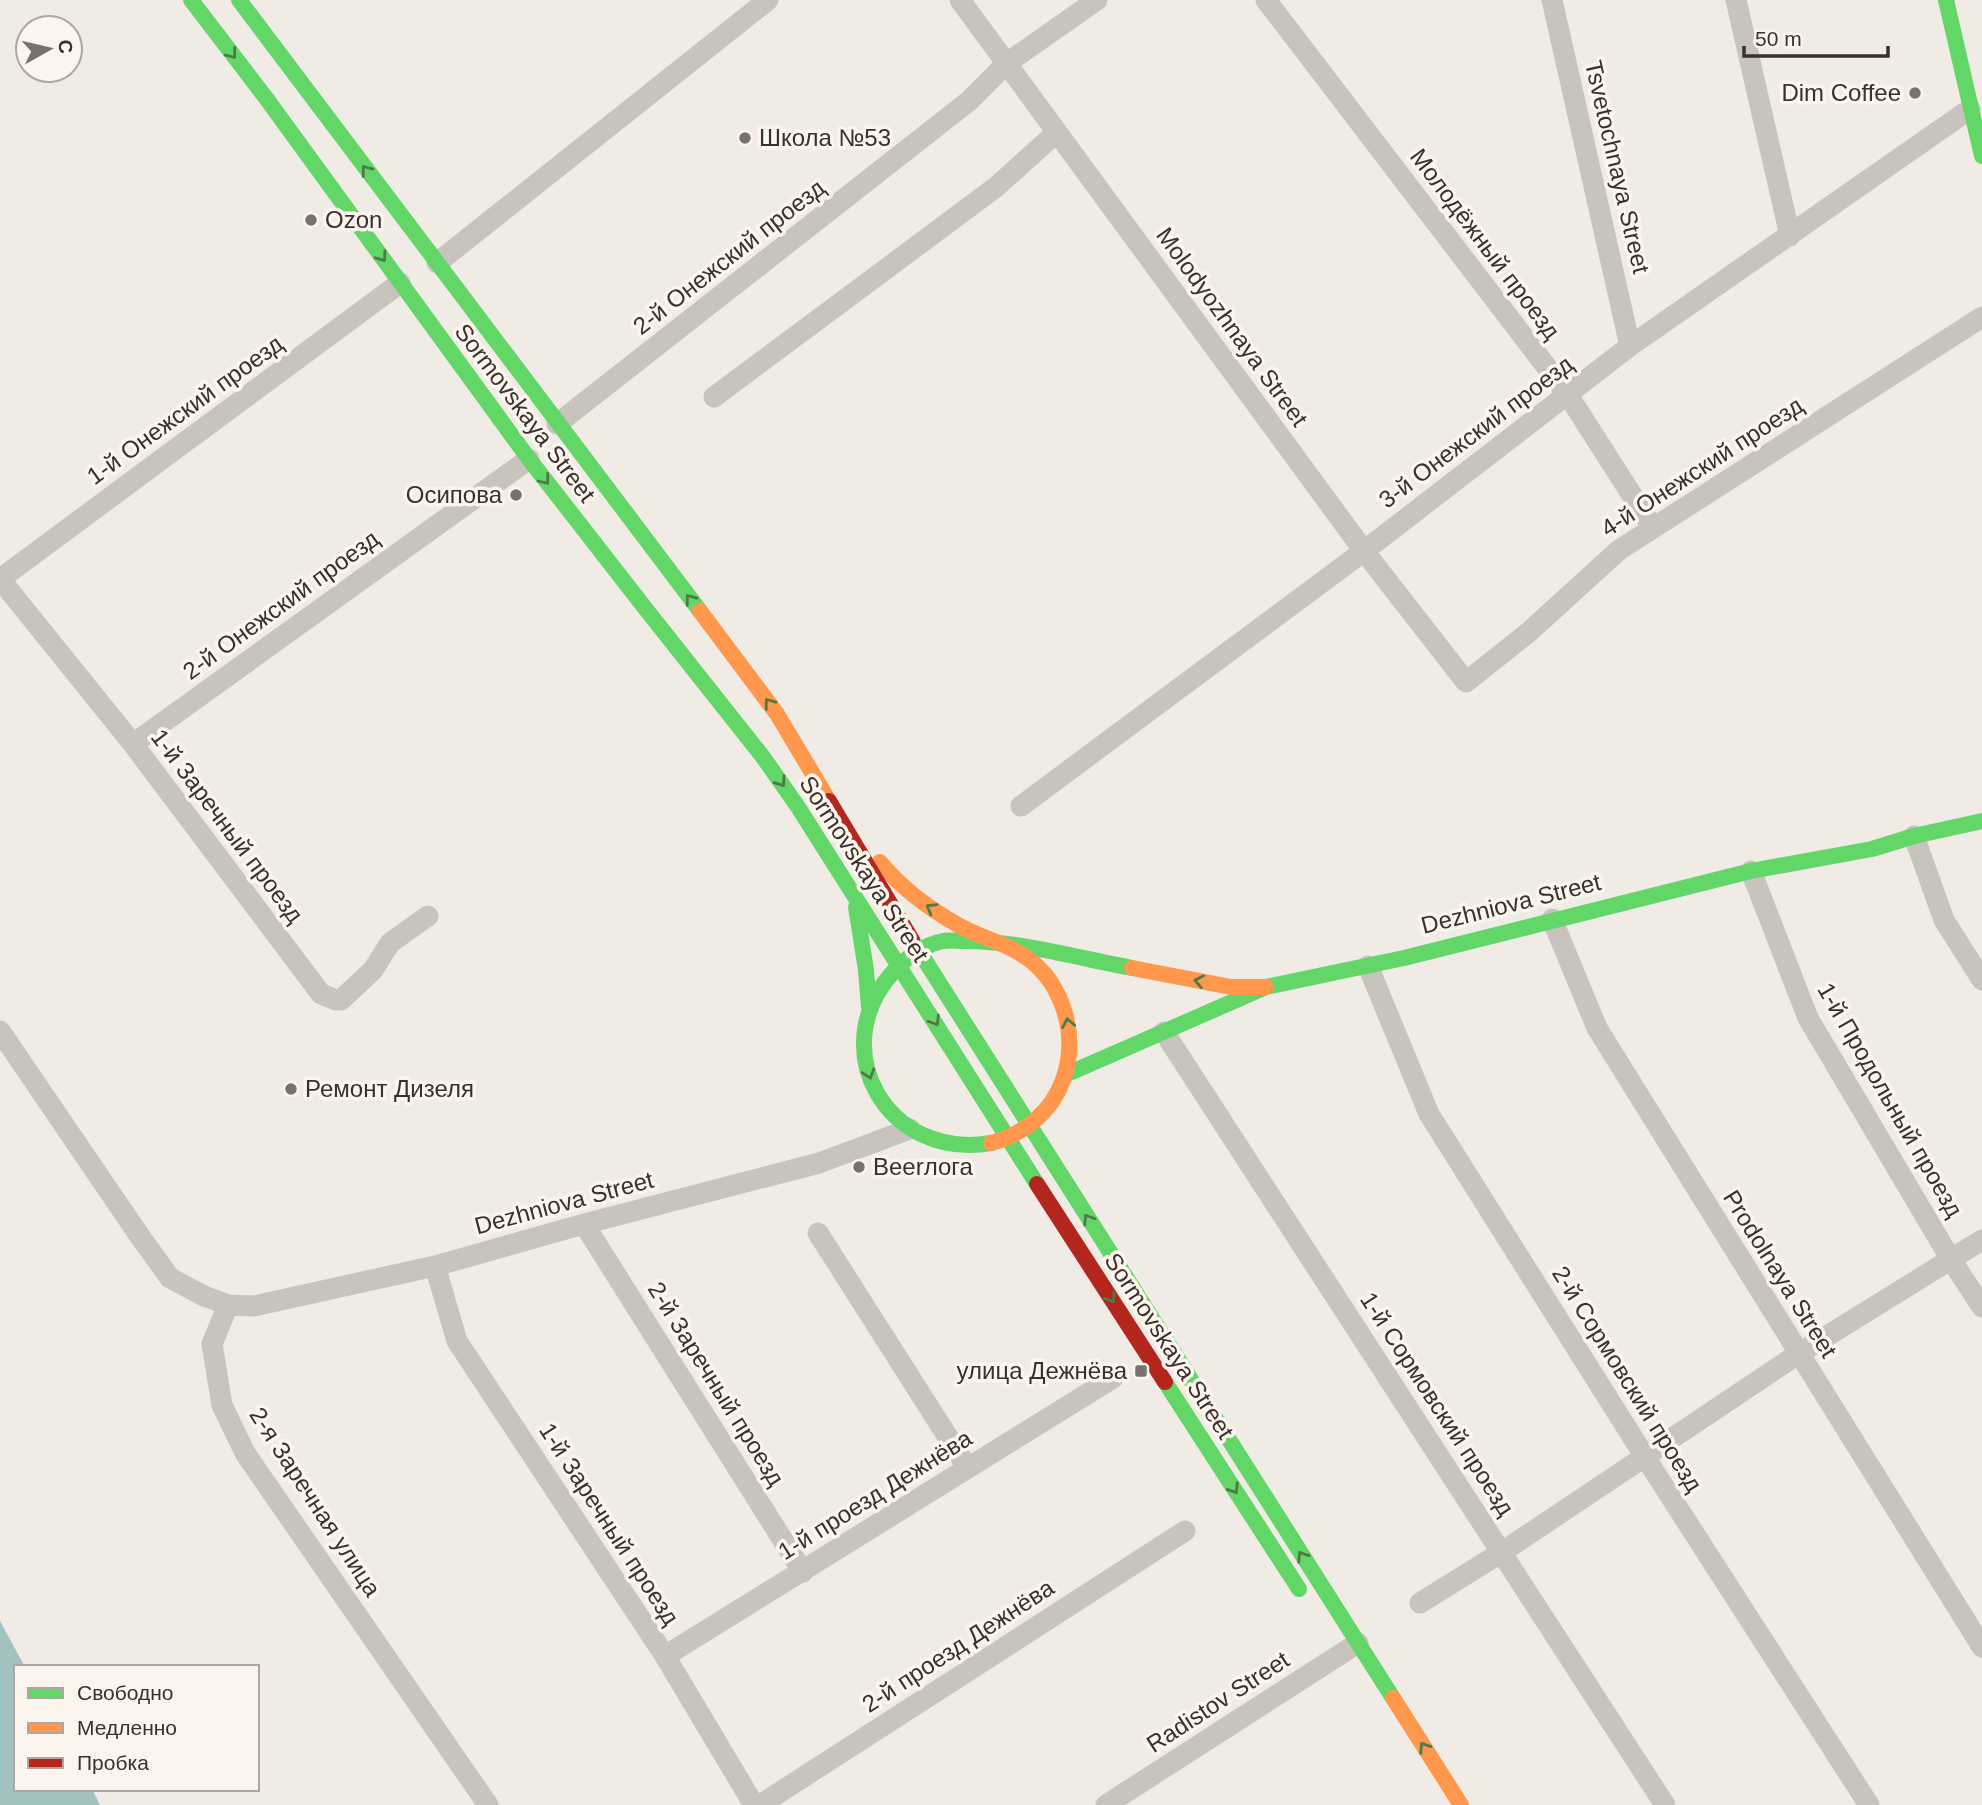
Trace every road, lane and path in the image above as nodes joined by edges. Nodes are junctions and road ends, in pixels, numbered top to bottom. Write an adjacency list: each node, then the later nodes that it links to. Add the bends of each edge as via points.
1 (191, 0): 16 (main road, Sormovskaya Street, one-way to 16)
2 (239, 0): 15 (main road, Sormovskaya Street, one-way to 2)
3 (768, 0): 15 (street)
4 (960, 0): 10 (street, Molodyozhnaya Street)
5 (1097, 0): 10 (street, 2-й Онежский проезд)
6 (1266, 0): 19 (street, Молодёжный проезд)
7 (1552, 0): 18 (street, Tsvetochnaya Street)
8 (1736, 0): 14 (street)
9 (1946, 0): 11 (main road)
10 (1007, 64): 12 (street, Molodyozhnaya Street); 21 (street, 2-й Онежский проезд, via 969,101)
11 (1970, 109): 13 (main road); 14 (street, 3-й Онежский проезд)
12 (1056, 133): 20 (street, via 996,187); 24 (street, Molodyozhnaya Street)
13 (1982, 156)
14 (1790, 236): 18 (street, 3-й Онежский проезд)
15 (437, 263): 21 (main road, Sormovskaya Street)
16 (400, 283): 22 (main road, Sormovskaya Street); 25 (street, 1-й Онежский проезд)
17 (1982, 317): 23 (street, 4-й Онежский проезд)
18 (1630, 346): 19 (street, 3-й Онежский проезд)
19 (1568, 396): 23 (street, Молодёжный проезд); 24 (street, 3-й Онежский проезд)
20 (714, 397)
21 (557, 424): 27 (main road, Sormovskaya Street, one-way to 21)
22 (529, 459): 28 (street, 2-й Онежский проезд); 29 (main road, Sormovskaya Street, one-way to 29)
23 (1653, 528): 26 (street, 4-й Онежский проезд, via 1619,550)
24 (1364, 551): 26 (street, Molodyozhnaya Street); 31 (street, 3-й Онежский проезд)
25 (0, 579): 28 (street, 1-й Заречный проезд)
26 (1466, 682)
27 (792, 738): 29 (street); 30 (main road, Sormovskaya Street)
28 (133, 744): 36 (street, 1-й Заречный проезд, via 321,994 341,1000 373,970 390,943)
29 (763, 757): 35 (main road, Sormovskaya Street, one-way to 35)
30 (825, 794): 38 (main road, one-way to 30, via 923,904 898,884); 39 (main road, Sormovskaya Street)
31 (1021, 806)
32 (1982, 821): 33 (main road, Dezhniova Street)
33 (1914, 836): 34 (main road, Dezhniova Street); 42 (street, via 1944,920)
34 (1751, 872): 37 (main road, Dezhniova Street); 54 (street, 1-й Продольный проезд, via 1808,1018)
35 (851, 889): 40 (main road, Sormovskaya Street); 44 (main road, via 863,942)
36 (428, 916)
37 (1552, 919): 41 (main road, Dezhniova Street); 58 (street, Prodolnaya Street, via 1597,1028)
38 (991, 941): 39 (main road, via 954,939); 43 (main road, one-way to 38, via 1231,987); 47 (main road, one-way to 38, via 1070,1035 1060,996 1035,964)
39 (918, 950): 40 (main road); 48 (main road, Sormovskaya Street)
40 (898, 963): 44 (main road); 50 (main road, Sormovskaya Street, one-way to 50)
41 (1368, 966): 43 (main road, Dezhniova Street); 60 (street, 2-й Сормовский проезд, via 1429,1114)
42 (1982, 980)
43 (1266, 987): 46 (main road, Dezhniova Street)
44 (869, 1007): 49 (main road, one-way to 49, via 863,1039 871,1080 887,1108)
45 (0, 1031): 56 (street, via 170,1278)
46 (1164, 1031): 47 (main road, Dezhniova Street); 63 (street, 1-й Сормовский проезд)
47 (1065, 1075): 48 (main road, via 1053,1101)
48 (1029, 1126): 50 (main road); 68 (main road, Sormovskaya Street, one-way to 48)
49 (911, 1129): 50 (main road, via 953,1145); 51 (street, Dezhniova Street, via 819,1163)
50 (1009, 1138): 66 (main road, Sormovskaya Street, one-way to 66)
51 (584, 1224): 55 (street, Dezhniova Street); 64 (street, 2-й Заречный проезд)
52 (818, 1233): 61 (street)
53 (1982, 1240): 54 (street)
54 (1950, 1258): 57 (street, 1-й Продольный проезд); 58 (street)
55 (435, 1266): 56 (street, Dezhniova Street, via 254,1306); 69 (street, 1-й Заречный проезд, via 457,1341)
56 (228, 1306): 70 (street, 2-я Заречная улица, via 212,1344 222,1405 245,1453)
57 (1982, 1307)
58 (1798, 1354): 60 (street); 67 (street, Prodolnaya Street)
59 (1114, 1378): 61 (street, 1-й проезд Дежнёва)
60 (1645, 1457): 63 (street); 76 (street, 2-й Сормовский проезд)
61 (967, 1467): 64 (street, 1-й проезд Дежнёва)
62 (1185, 1531): 72 (street, 2-й проезд Дежнёва)
63 (1502, 1552): 65 (street); 75 (street, 1-й Сормовский проезд)
64 (803, 1572): 69 (street, 1-й проезд Дежнёва)
65 (1420, 1603)
66 (1311, 1608)
67 (1982, 1647)
68 (1345, 1652): 73 (street, Radistov Street); 74 (main road, Sormovskaya Street, one-way to 68)
69 (665, 1656): 71 (street, 1-й Заречный проезд)
70 (488, 1805)
71 (754, 1805)
72 (760, 1805)
73 (1106, 1805)
74 (1461, 1805)
75 (1665, 1805)
76 (1869, 1805)

